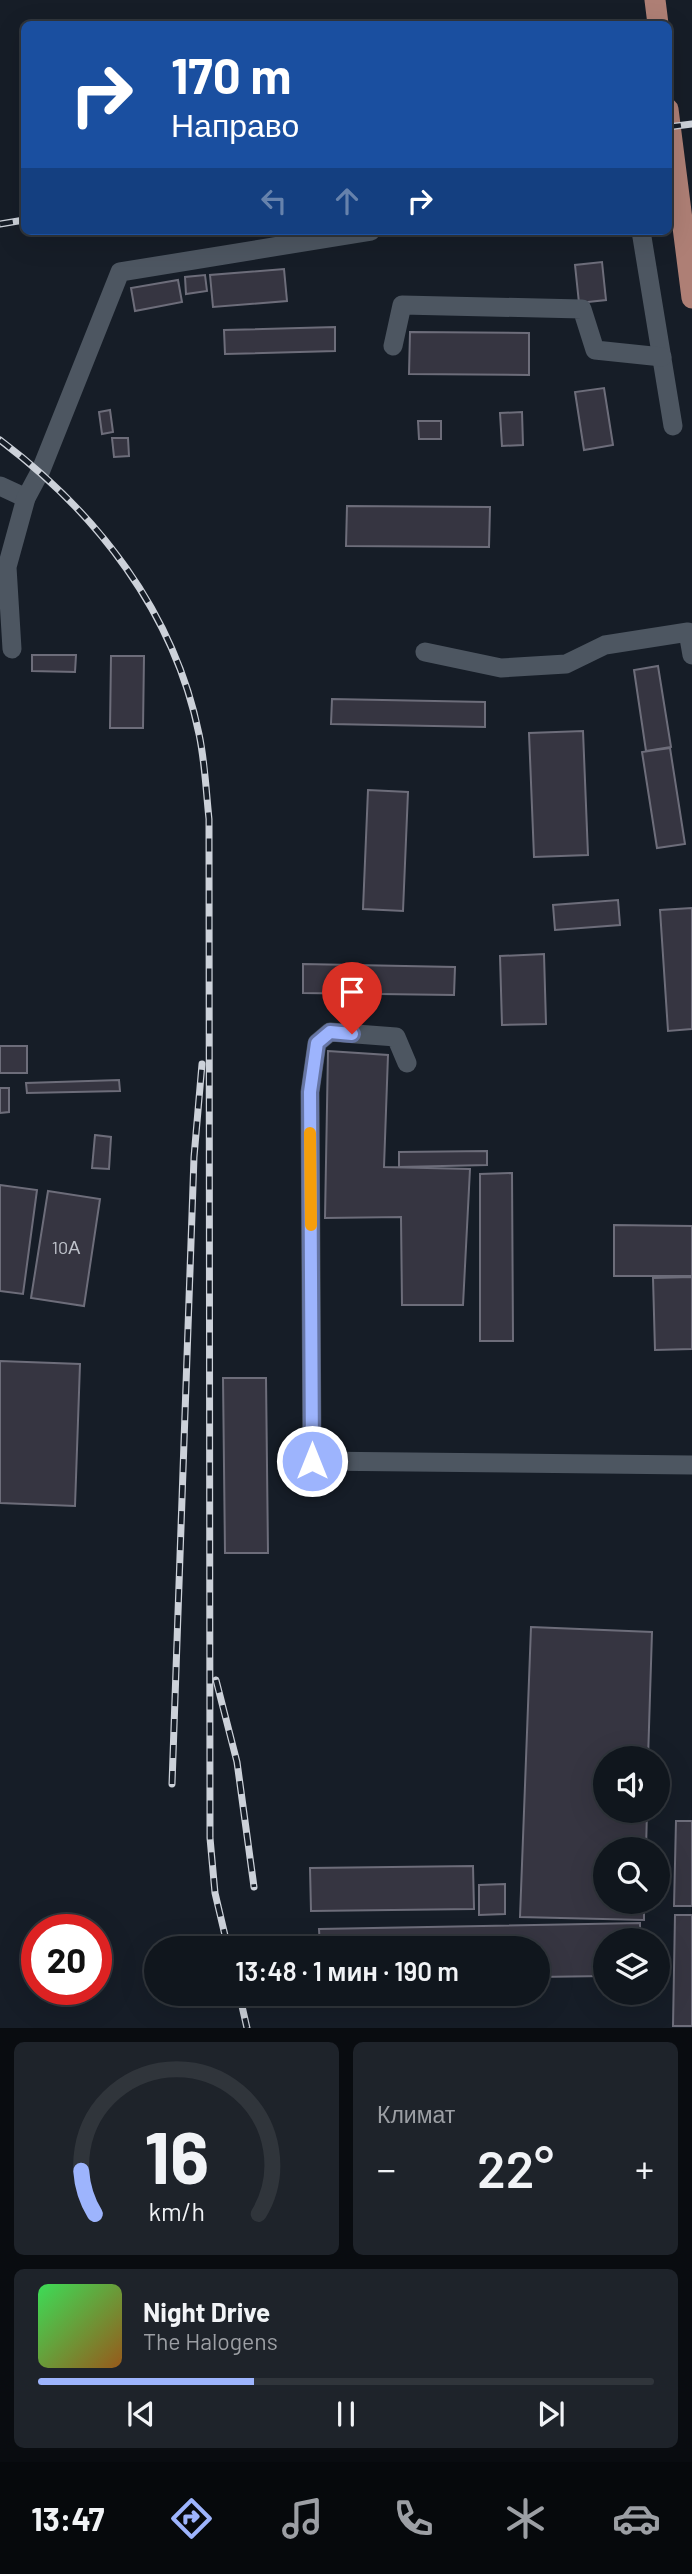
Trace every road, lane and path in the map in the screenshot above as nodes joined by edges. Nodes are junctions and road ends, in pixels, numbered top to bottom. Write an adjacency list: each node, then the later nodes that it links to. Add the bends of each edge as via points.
1 (655, 0): 2 (main road)
2 (658, 21)
3 (672, 140): 8 (main road)
4 (692, 178): 5 (lane)
5 (672, 180)
6 (347, 235): 13 (lane, via 120,272)
7 (642, 235): 10 (lane)
8 (692, 298)
9 (393, 346): 10 (lane, via 402,305 582,309 595,350)
10 (662, 356): 11 (lane)
11 (673, 426)
12 (0, 486): 13 (lane)
13 (26, 498): 14 (lane)
14 (3, 568): 15 (lane)
15 (12, 649)
16 (425, 652): 17 (lane, via 501,668 566,664 605,645 688,632)
17 (692, 655)
18 (407, 1063): 19 (lane, via 396,1037 330,1032 317,1043 310,1092 312,1461)
19 (692, 1465)

